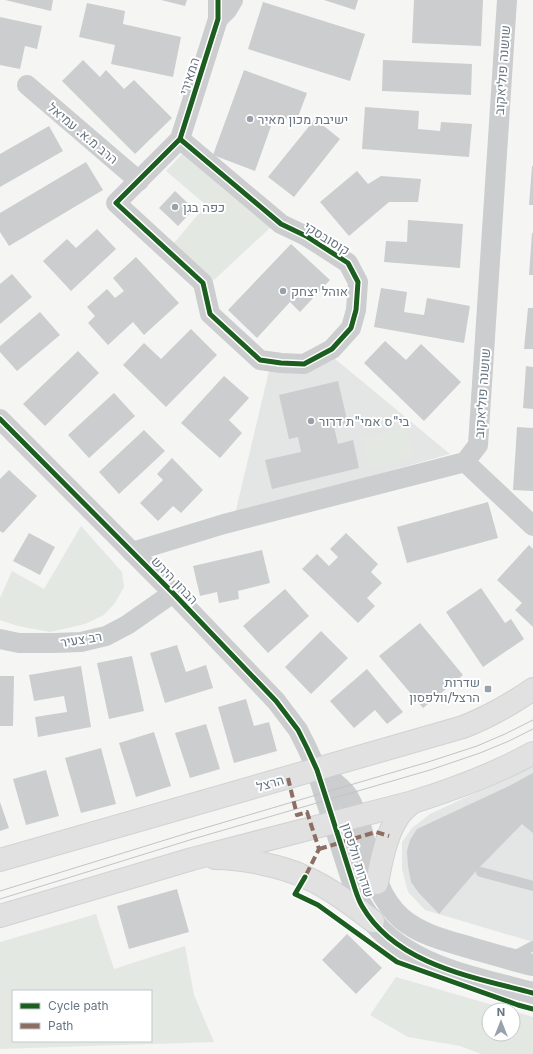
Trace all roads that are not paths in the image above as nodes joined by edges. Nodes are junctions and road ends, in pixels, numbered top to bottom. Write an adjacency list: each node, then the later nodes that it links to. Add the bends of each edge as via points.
1 (218, 0): 4 (street)
2 (233, 0): 4 (street)
3 (507, 0): 9 (street, שושנה פוליאקוב, via 478,445)
4 (218, 20): 6 (street, המאירי)
5 (27, 85): 7 (street, הרב מ.א. עמיאל)
6 (180, 139): 7 (street, קוסובסקי); 7 (street, קוסובסקי, via 280,224 306,236 348,263 358,282 356,310 351,328 332,349 304,364 260,360 210,314 203,283 116,203)
7 (139, 180)
8 (0, 419): 11 (street, הברון הירש)
9 (464, 462): 10 (street); 11 (street, via 224,524)
10 (533, 526)
11 (132, 552): 12 (street, הברון הירש)
12 (173, 593): 13 (street, רב צעיר, via 127,625 106,636 81,642 54,643 19,643); 16 (street, הברון הירש, via 287,714 308,748)
13 (0, 639)
14 (533, 689): 16 (main road, הרצל, via 488,717 463,727)
15 (533, 753): 17 (main road, via 469,783)
16 (317, 770): 18 (street, שדרות וולפסון, via 341,788); 19 (street, שדרות וולפסון); 21 (main road, הרצל)
17 (413, 802): 18 (main road); 23 (main road, via 402,812 392,828)
18 (357, 816): 19 (main road); 23 (street, שדרות וולפסון)
19 (334, 822): 20 (main road); 26 (street, שדרות וולפסון, via 355,889)
20 (192, 859): 25 (main road); 26 (main road, via 225,858 295,873 335,894)
21 (0, 860)
22 (481, 872): 24 (lane)
23 (377, 883): 28 (street, שדרות וולפסון, via 394,911 421,931 442,940)
24 (533, 886)
25 (0, 916)
26 (372, 921): 30 (street, שדרות וולפסון, via 408,952 449,970)
27 (533, 946): 28 (lane)
28 (509, 959): 29 (street, שדרות וולפסון)
29 (533, 965)
30 (533, 993)

